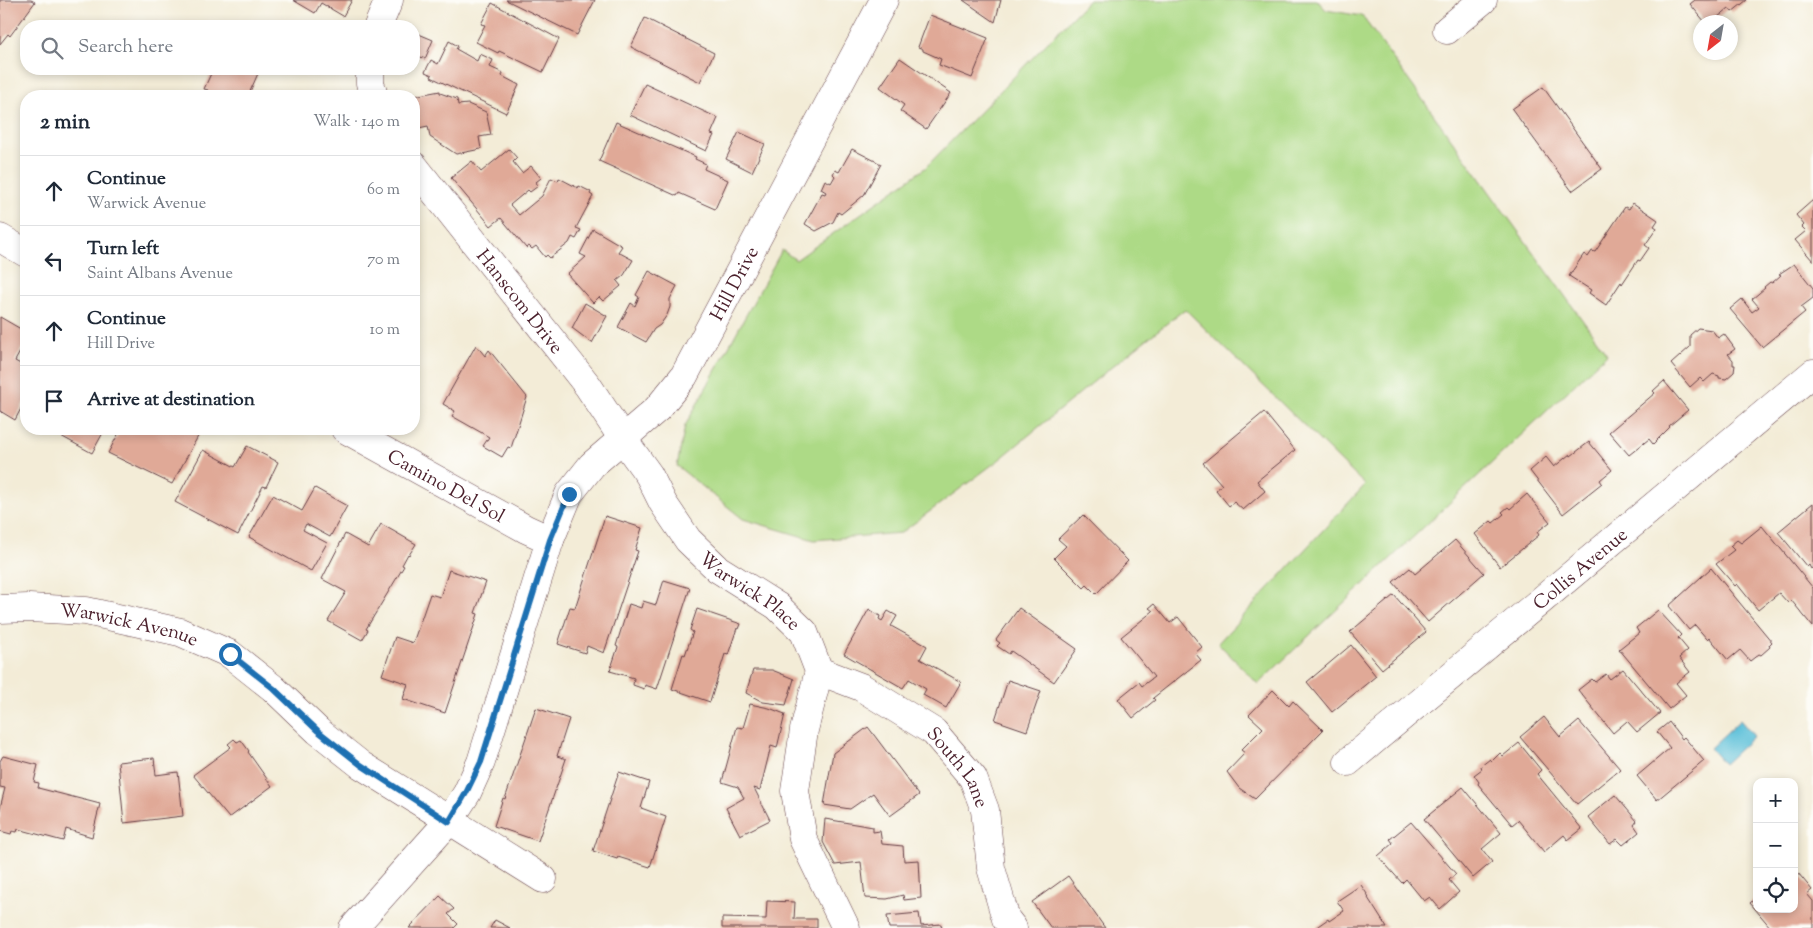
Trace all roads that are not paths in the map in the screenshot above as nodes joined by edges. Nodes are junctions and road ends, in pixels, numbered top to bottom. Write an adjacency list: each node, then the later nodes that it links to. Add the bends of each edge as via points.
1 (389, 0): 4 (street)
2 (884, 0): 13 (street, Hill Drive, via 684,376 657,409)
3 (1483, 0): 5 (street)
4 (381, 20)
5 (1447, 30)
6 (370, 75): 7 (street)
7 (372, 90)
8 (420, 174): 13 (street, Hanscom Drive, via 588,386)
9 (0, 238): 10 (street)
10 (20, 250)
11 (1813, 373): 17 (street, Collis Avenue)
12 (356, 435): 14 (street, Camino Del Sol)
13 (623, 439): 14 (street, Hill Drive, via 592,465 569,494); 16 (street, Warwick Place, via 688,540 718,570 777,606 804,632)
14 (550, 540): 18 (street, Hill Drive, via 481,762)
15 (0, 609): 18 (street, Warwick Avenue, via 86,611 180,632 230,654 361,765)
16 (819, 671): 21 (street, via 804,730 796,791 803,839); 22 (street, South Lane, via 861,687 934,732 972,778 985,810 991,868 1006,919)
17 (1348, 762)
18 (449, 822): 19 (street, Warwick Avenue); 20 (street, Hill Drive)
19 (543, 879)
20 (353, 928)
21 (846, 928)
22 (1013, 928)

